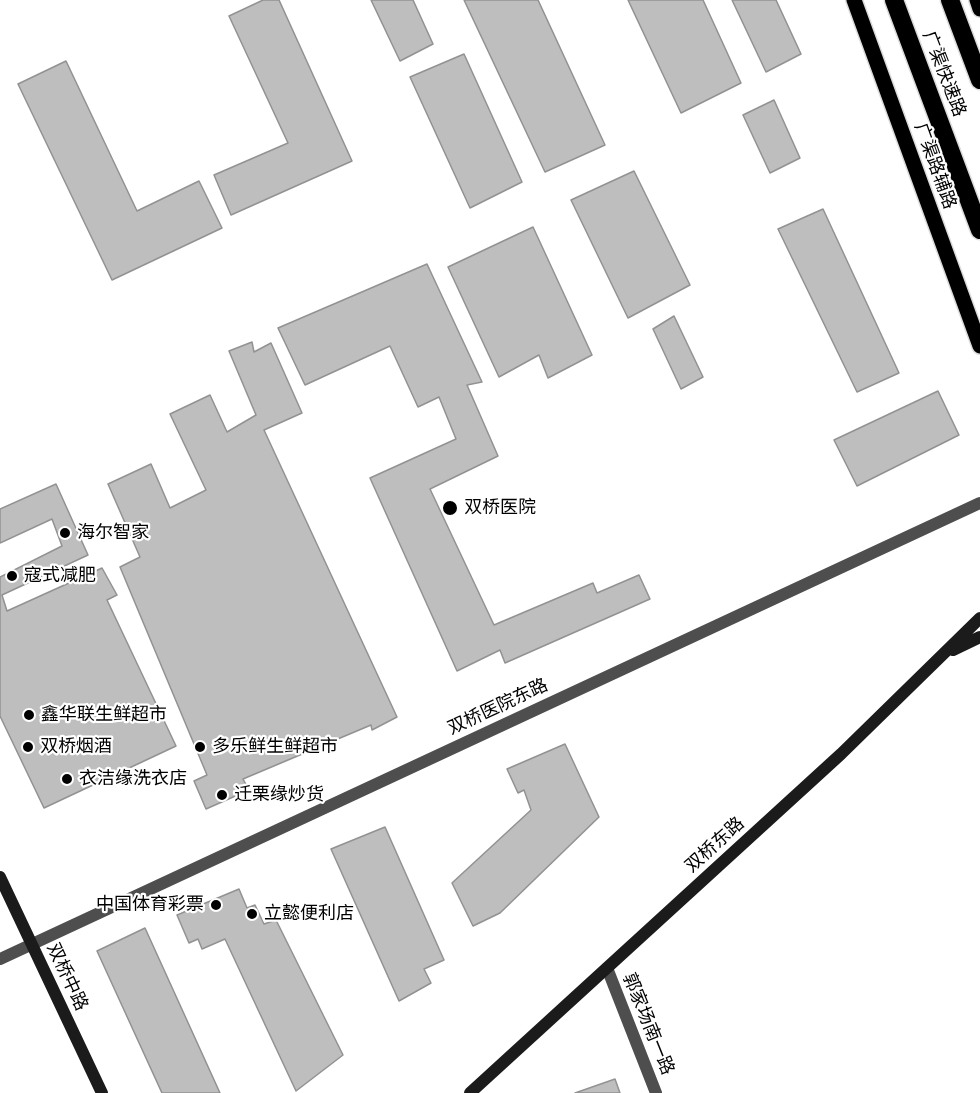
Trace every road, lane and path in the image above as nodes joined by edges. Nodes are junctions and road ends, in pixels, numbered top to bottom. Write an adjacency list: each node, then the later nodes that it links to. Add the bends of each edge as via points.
1 (854, 0): 8 (main road, 广渠路辅路)
2 (894, 0): 7 (highway, 广渠快速路)
3 (950, 0): 6 (highway, 广渠快速路)
4 (977, 0): 5 (main road)
5 (980, 9)
6 (980, 81)
7 (980, 230)
8 (980, 346)
9 (980, 503): 14 (street, 双桥医院东路)
10 (980, 618): 12 (street, 双桥东路)
11 (980, 637): 12 (street)
12 (942, 656): 16 (street, 双桥东路)
13 (0, 877): 14 (street, 双桥中路)
14 (32, 944): 15 (street, 双桥医院东路); 17 (street, 双桥中路)
15 (0, 959)
16 (607, 968): 18 (street, 双桥东路); 19 (street, 郭家场南一路)
17 (102, 1093)
18 (470, 1093)
19 (656, 1093)

